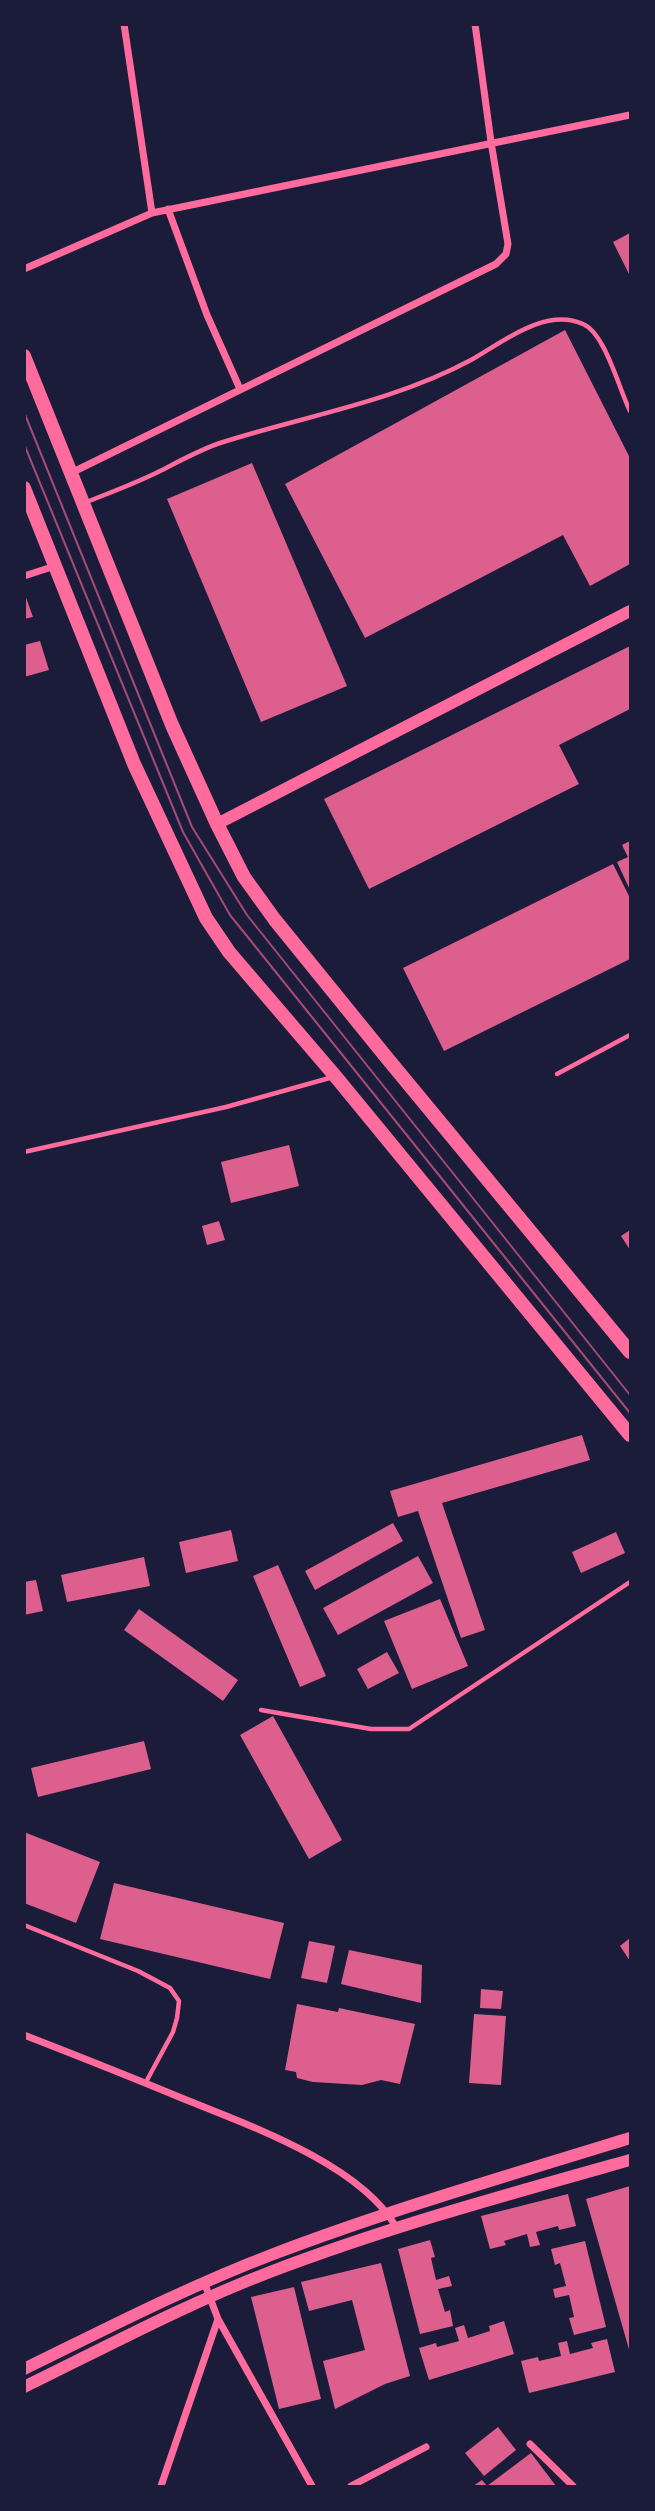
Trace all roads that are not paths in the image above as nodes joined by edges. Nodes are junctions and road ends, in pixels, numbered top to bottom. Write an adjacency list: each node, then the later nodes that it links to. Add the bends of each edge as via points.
1 (124, 24): 6 (street)
2 (475, 24): 4 (street)
3 (631, 115): 4 (street)
4 (491, 142): 5 (street); 9 (street, via 508,244 496,264)
5 (168, 209): 6 (street); 9 (street)
6 (152, 213): 7 (street)
7 (24, 268)
8 (24, 356): 11 (main road)
9 (240, 389): 11 (street)
10 (631, 411): 13 (lane, via 602,343 584,324 555,319 405,389 216,444)
11 (71, 473): 13 (main road)
12 (24, 488): 14 (main road)
13 (83, 503): 17 (main road)
14 (55, 566): 15 (street); 20 (main road, via 134,764 206,918 229,952)
15 (24, 576)
16 (631, 611): 17 (street)
17 (217, 824): 22 (main road, via 244,877 275,920)
18 (631, 1035): 19 (lane)
19 (557, 1074)
20 (336, 1077): 21 (lane); 23 (main road)
21 (24, 1152)
22 (631, 1352)
23 (631, 1435)
24 (631, 1582): 25 (lane, via 409,1729 371,1729)
25 (261, 1710)
26 (24, 1925): 28 (lane, via 170,1988 179,2001 177,2018)
27 (24, 2035): 28 (street)
28 (145, 2083): 31 (street, via 283,2139 328,2165)
29 (631, 2138): 31 (street)
30 (631, 2160): 32 (street)
31 (388, 2212): 32 (street); 33 (street)
32 (396, 2227): 34 (street)
33 (204, 2282): 34 (street); 36 (street)
34 (211, 2296): 35 (street); 37 (street)
35 (218, 2319): 40 (street); 41 (street)
36 (24, 2368)
37 (24, 2386)
38 (530, 2444): 43 (street)
39 (426, 2447): 42 (street)
40 (161, 2487)
41 (312, 2487)
42 (351, 2487)
43 (573, 2487)

